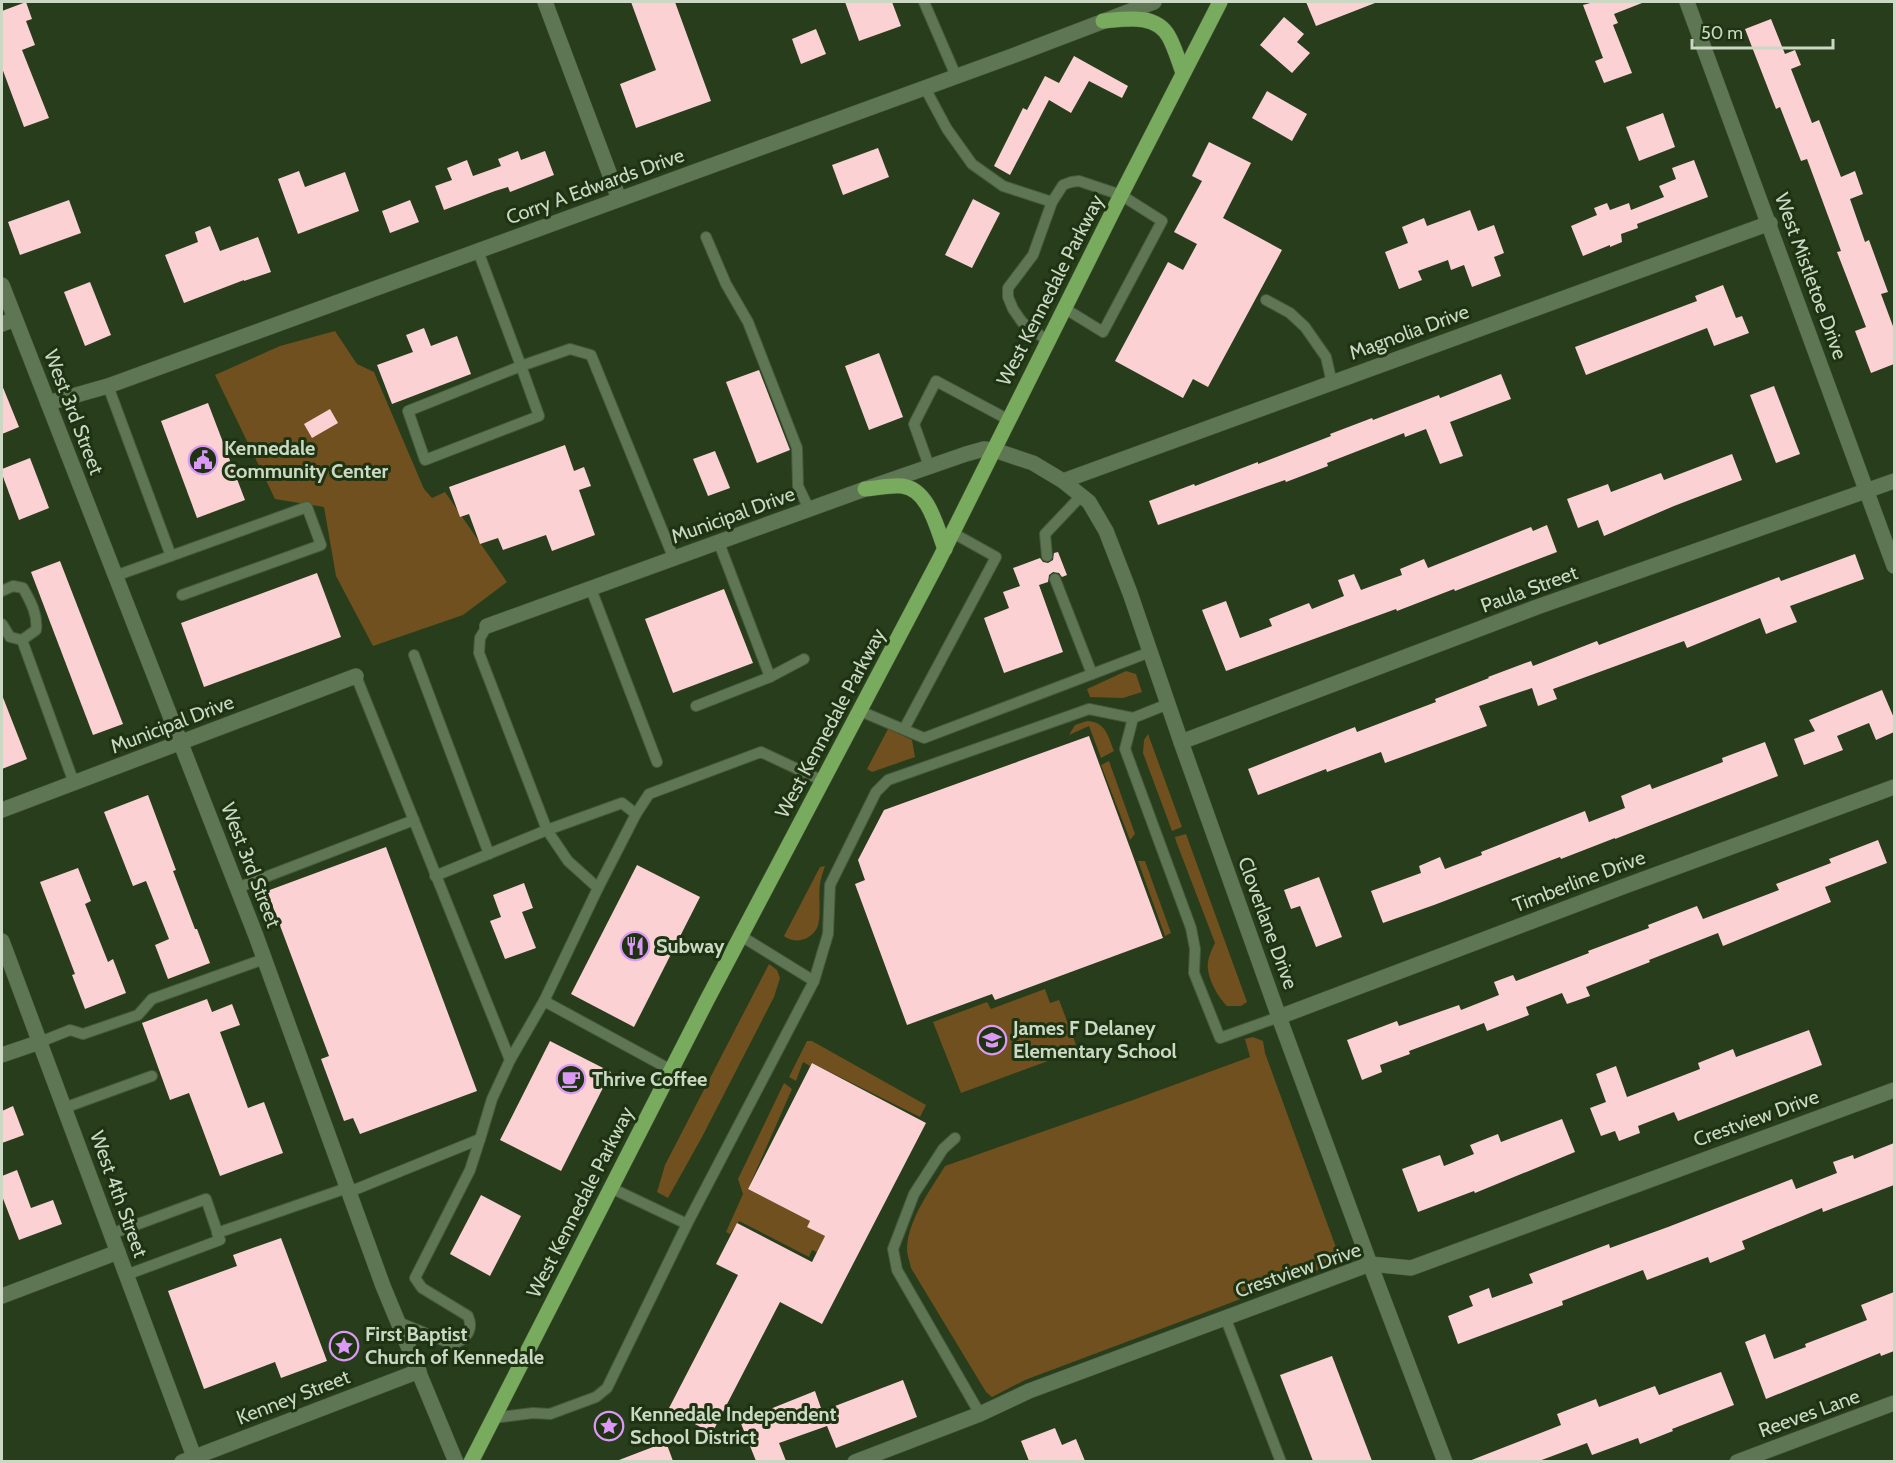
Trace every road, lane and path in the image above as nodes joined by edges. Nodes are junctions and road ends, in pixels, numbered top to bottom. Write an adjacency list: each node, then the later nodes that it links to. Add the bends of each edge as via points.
1 (545, 2): 11 (street)
2 (924, 2): 8 (lane)
3 (1154, 2): 6 (street, Corry A Edwards Drive)
4 (1220, 2): 7 (main road, West Kennedale Parkway)
5 (1687, 2): 13 (street, West Mistletoe Drive)
6 (1103, 21): 7 (main road, via 1133,18 1155,22 1168,36); 8 (street, Corry A Edwards Drive)
7 (1183, 74): 10 (main road, West Kennedale Parkway)
8 (956, 76): 9 (street, Corry A Edwards Drive)
9 (925, 88): 11 (street, Corry A Edwards Drive); 12 (lane, via 972,164 1003,186)
10 (1121, 195): 12 (lane, via 1079,181 1063,185); 18 (main road, West Kennedale Parkway); 18 (lane, via 1162,221 1103,332)
11 (619, 200): 15 (street, Corry A Edwards Drive)
12 (1052, 202): 20 (lane, via 1033,255 1008,288 1012,309 1022,322)
13 (1770, 224): 22 (street, Magnolia Drive); 31 (street, West Mistletoe Drive)
14 (706, 237): 33 (lane, via 748,322 797,448 798,486)
15 (478, 251): 21 (lane); 23 (street, Corry A Edwards Drive)
16 (2, 285): 19 (street, West 3rd Street)
17 (1266, 300): 22 (lane, via 1305,327 1326,357)
18 (1064, 308): 20 (main road, West Kennedale Parkway)
19 (8, 321): 24 (street, West 3rd Street)
20 (1048, 341): 25 (main road, West Kennedale Parkway)
21 (521, 366): 21 (lane, via 539,416 424,460 408,411); 39 (lane, via 570,349 591,356)
22 (1332, 383): 28 (street, Magnolia Drive)
23 (108, 386): 24 (street, Corry A Edwards Drive); 37 (lane)
24 (48, 403): 41 (street, West 3rd Street)
25 (1009, 420): 26 (main road, West Kennedale Parkway); 27 (lane, via 936,381 914,424)
26 (994, 450): 27 (street, Municipal Drive); 28 (street, Cloverlane Drive, via 1034,463); 34 (main road, West Kennedale Parkway)
27 (929, 466): 30 (street, Municipal Drive)
28 (1063, 481): 32 (street, Cloverlane Drive)
29 (1894, 481): 31 (street, Paula Street)
30 (865, 489): 33 (street, Municipal Drive); 36 (main road, via 904,486 921,495 931,510)
31 (1867, 491): 40 (street, West Mistletoe Drive); 60 (street, Paula Street, via 1537,608)
32 (1081, 496): 38 (lane, via 1045,534); 49 (street, Cloverlane Drive, via 1089,502 1106,531)
33 (809, 509): 35 (street, Municipal Drive)
34 (953, 533): 36 (main road, West Kennedale Parkway); 59 (lane, via 996,557)
35 (719, 543): 39 (street, Municipal Drive); 54 (lane)
36 (945, 549): 57 (main road, West Kennedale Parkway)
37 (171, 556): 41 (lane); 45 (lane, via 307,507 321,545)
38 (1047, 556)
39 (674, 559): 43 (street, Municipal Drive)
40 (1894, 566)
41 (116, 576): 61 (street, West 3rd Street)
42 (1055, 579): 52 (lane)
43 (591, 589): 47 (street, Municipal Drive); 62 (lane)
44 (2, 591): 48 (lane, via 13,586 23,588 38,619 36,630)
45 (182, 595)
46 (2, 624): 48 (lane, via 10,637)
47 (487, 626): 69 (lane, via 480,638 479,653)
48 (22, 640): 64 (lane)
49 (1150, 652): 52 (lane); 55 (street, Cloverlane Drive)
50 (414, 655): 70 (lane)
51 (804, 659): 54 (lane)
52 (1092, 674): 59 (lane, via 924,738)
53 (357, 676): 61 (street, Municipal Drive); 68 (lane)
54 (770, 676): 56 (lane)
55 (1168, 704): 58 (lane); 60 (street, Cloverlane Drive)
56 (696, 706)
57 (860, 711): 59 (lane); 63 (main road, West Kennedale Parkway)
58 (1133, 718): 77 (lane, via 1089,710 888,780 876,792 830,885 828,934); 79 (lane, via 1125,749 1191,928 1196,949 1194,973 1220,1038)
59 (904, 729)
60 (1181, 742): 79 (street, Cloverlane Drive)
61 (181, 744): 64 (street, Municipal Drive); 72 (street, West 3rd Street)
62 (657, 762)
63 (823, 781): 67 (lane, via 761,752 649,794); 74 (main road, West Kennedale Parkway)
64 (74, 783): 66 (street, Municipal Drive)
65 (1894, 788): 79 (street, Timberline Drive)
66 (2, 810)
67 (636, 813): 69 (lane, via 622,804); 73 (lane)
68 (414, 820): 71 (lane); 72 (lane)
69 (547, 830): 70 (lane); 73 (lane, via 568,861)
70 (489, 854): 71 (lane)
71 (435, 876): 82 (lane)
72 (237, 888): 76 (street, West 3rd Street)
73 (598, 888): 78 (lane)
74 (741, 936): 77 (lane); 83 (main road, West Kennedale Parkway)
75 (2, 941): 80 (street, West 4th Street)
76 (264, 959): 80 (lane, via 152,999 138,1015 83,1034 70,1030); 90 (street, West 3rd Street)
77 (814, 981): 91 (lane)
78 (544, 1001): 82 (lane); 83 (lane)
79 (1280, 1017): 95 (street, Cloverlane Drive)
80 (40, 1042): 81 (street); 86 (street, West 4th Street)
81 (2, 1055)
82 (510, 1060): 88 (lane)
83 (671, 1070): 89 (main road, West Kennedale Parkway)
84 (153, 1076): 86 (lane)
85 (1894, 1090): 95 (street, Crestview Drive, via 1411,1268)
86 (64, 1108): 93 (street, West 4th Street)
87 (955, 1138): 102 (lane, via 943,1149 914,1194 893,1249 897,1270)
88 (480, 1139): 90 (lane); 99 (lane, via 470,1170 415,1278 422,1288 468,1316 469,1334 452,1344)
89 (611, 1188): 91 (lane); 103 (main road, West Kennedale Parkway)
90 (348, 1190): 92 (lane); 99 (street, West 3rd Street)
91 (687, 1224): 103 (lane, via 607,1388 596,1397 550,1414)
92 (217, 1233): 93 (lane, via 206,1199); 96 (lane, via 220,1240)
93 (111, 1234): 94 (street, West 4th Street)
94 (118, 1252): 96 (street, West 4th Street); 97 (street)
95 (1370, 1264): 98 (street, Crestview Drive); 109 (street, Cloverlane Drive)
96 (126, 1275): 104 (street, West 4th Street)
97 (2, 1296)
98 (1225, 1317): 102 (street, Crestview Drive); 108 (lane)
99 (398, 1322): 100 (street, West 3rd Street)
100 (419, 1371): 104 (street, Kenney Street); 105 (street, West 3rd Street)
101 (1894, 1403): 110 (street, Reeves Lane)
102 (980, 1413): 107 (street, Crestview Drive)
103 (493, 1418): 106 (main road, West Kennedale Parkway)
104 (190, 1460)
105 (456, 1461)
106 (471, 1461)
107 (855, 1461)
108 (1281, 1461)
109 (1445, 1461)
110 (1737, 1461)

